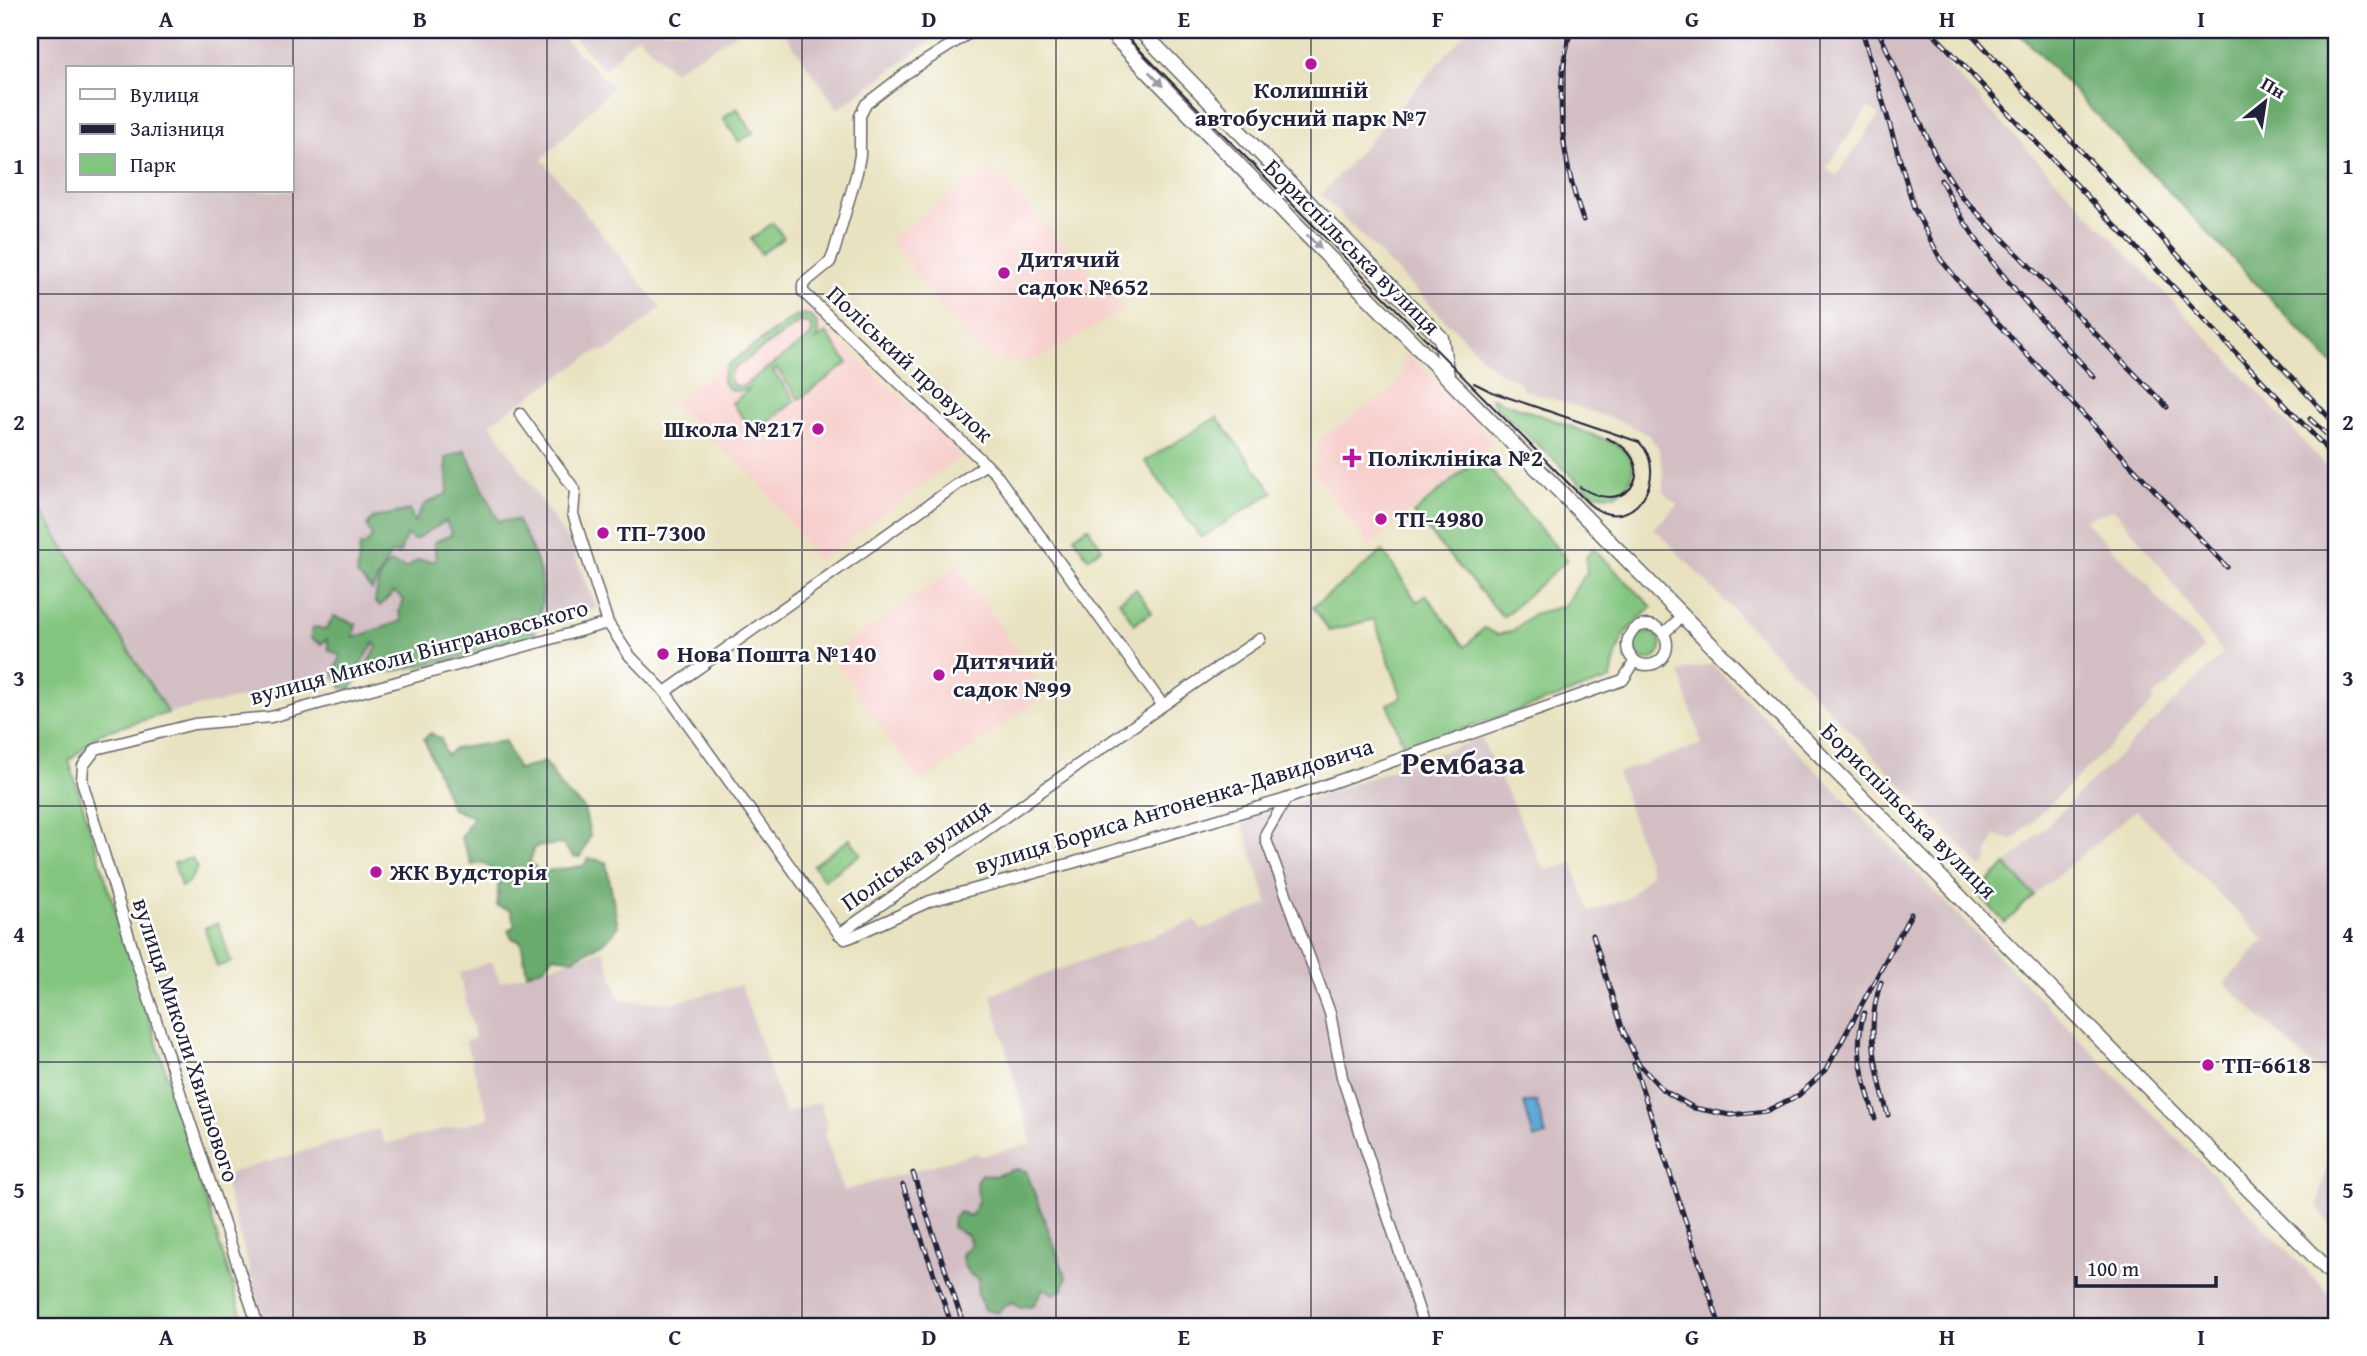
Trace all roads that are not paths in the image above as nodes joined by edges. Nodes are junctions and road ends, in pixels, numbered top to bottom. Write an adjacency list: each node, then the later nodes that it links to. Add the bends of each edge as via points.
1 (974, 30): 6 (street, Поліський провулок, via 866,104 860,116 857,172 834,252 830,262 803,284 803,292)
2 (1108, 30): 4 (main road, Бориспільська вулиця, one-way to 4)
3 (1140, 30): 4 (main road, Бориспільська вулиця, via 1441,338)
4 (1447, 376): 7 (main road, Бориспільська вулиця)
5 (520, 414): 8 (street, Поліська вулиця, via 575,490 573,514)
6 (986, 464): 12 (street); 13 (street, Поліський провулок)
7 (1684, 615): 9 (street); 17 (main road, Бориспільська вулиця)
8 (608, 623): 12 (street, Поліська вулиця, via 629,655); 14 (street, вулиця Миколи Вінграновського, via 271,717 194,724 141,736 96,749)
9 (1664, 633): 11 (street, via 1668,648 1660,662 1645,666); 11 (street, via 1650,625 1635,629 1627,643)
10 (1260, 639): 13 (street, Поліська вулиця)
11 (1635, 662): 15 (street, вулиця Бориса Антоненка-Давидовича, via 1623,680)
12 (665, 692): 16 (street, Поліська вулиця)
13 (1162, 704): 16 (street, Поліська вулиця)
14 (83, 766): 18 (street, вулиця Миколи Хвильового, via 82,781 132,947)
15 (1286, 799): 16 (street, вулиця Бориса Антоненка-Давидовича, via 930,901 845,939); 19 (street, via 1266,840 1330,1013 1342,1077)
16 (839, 934)
17 (2337, 1279)
18 (258, 1326)
19 (1424, 1326)

